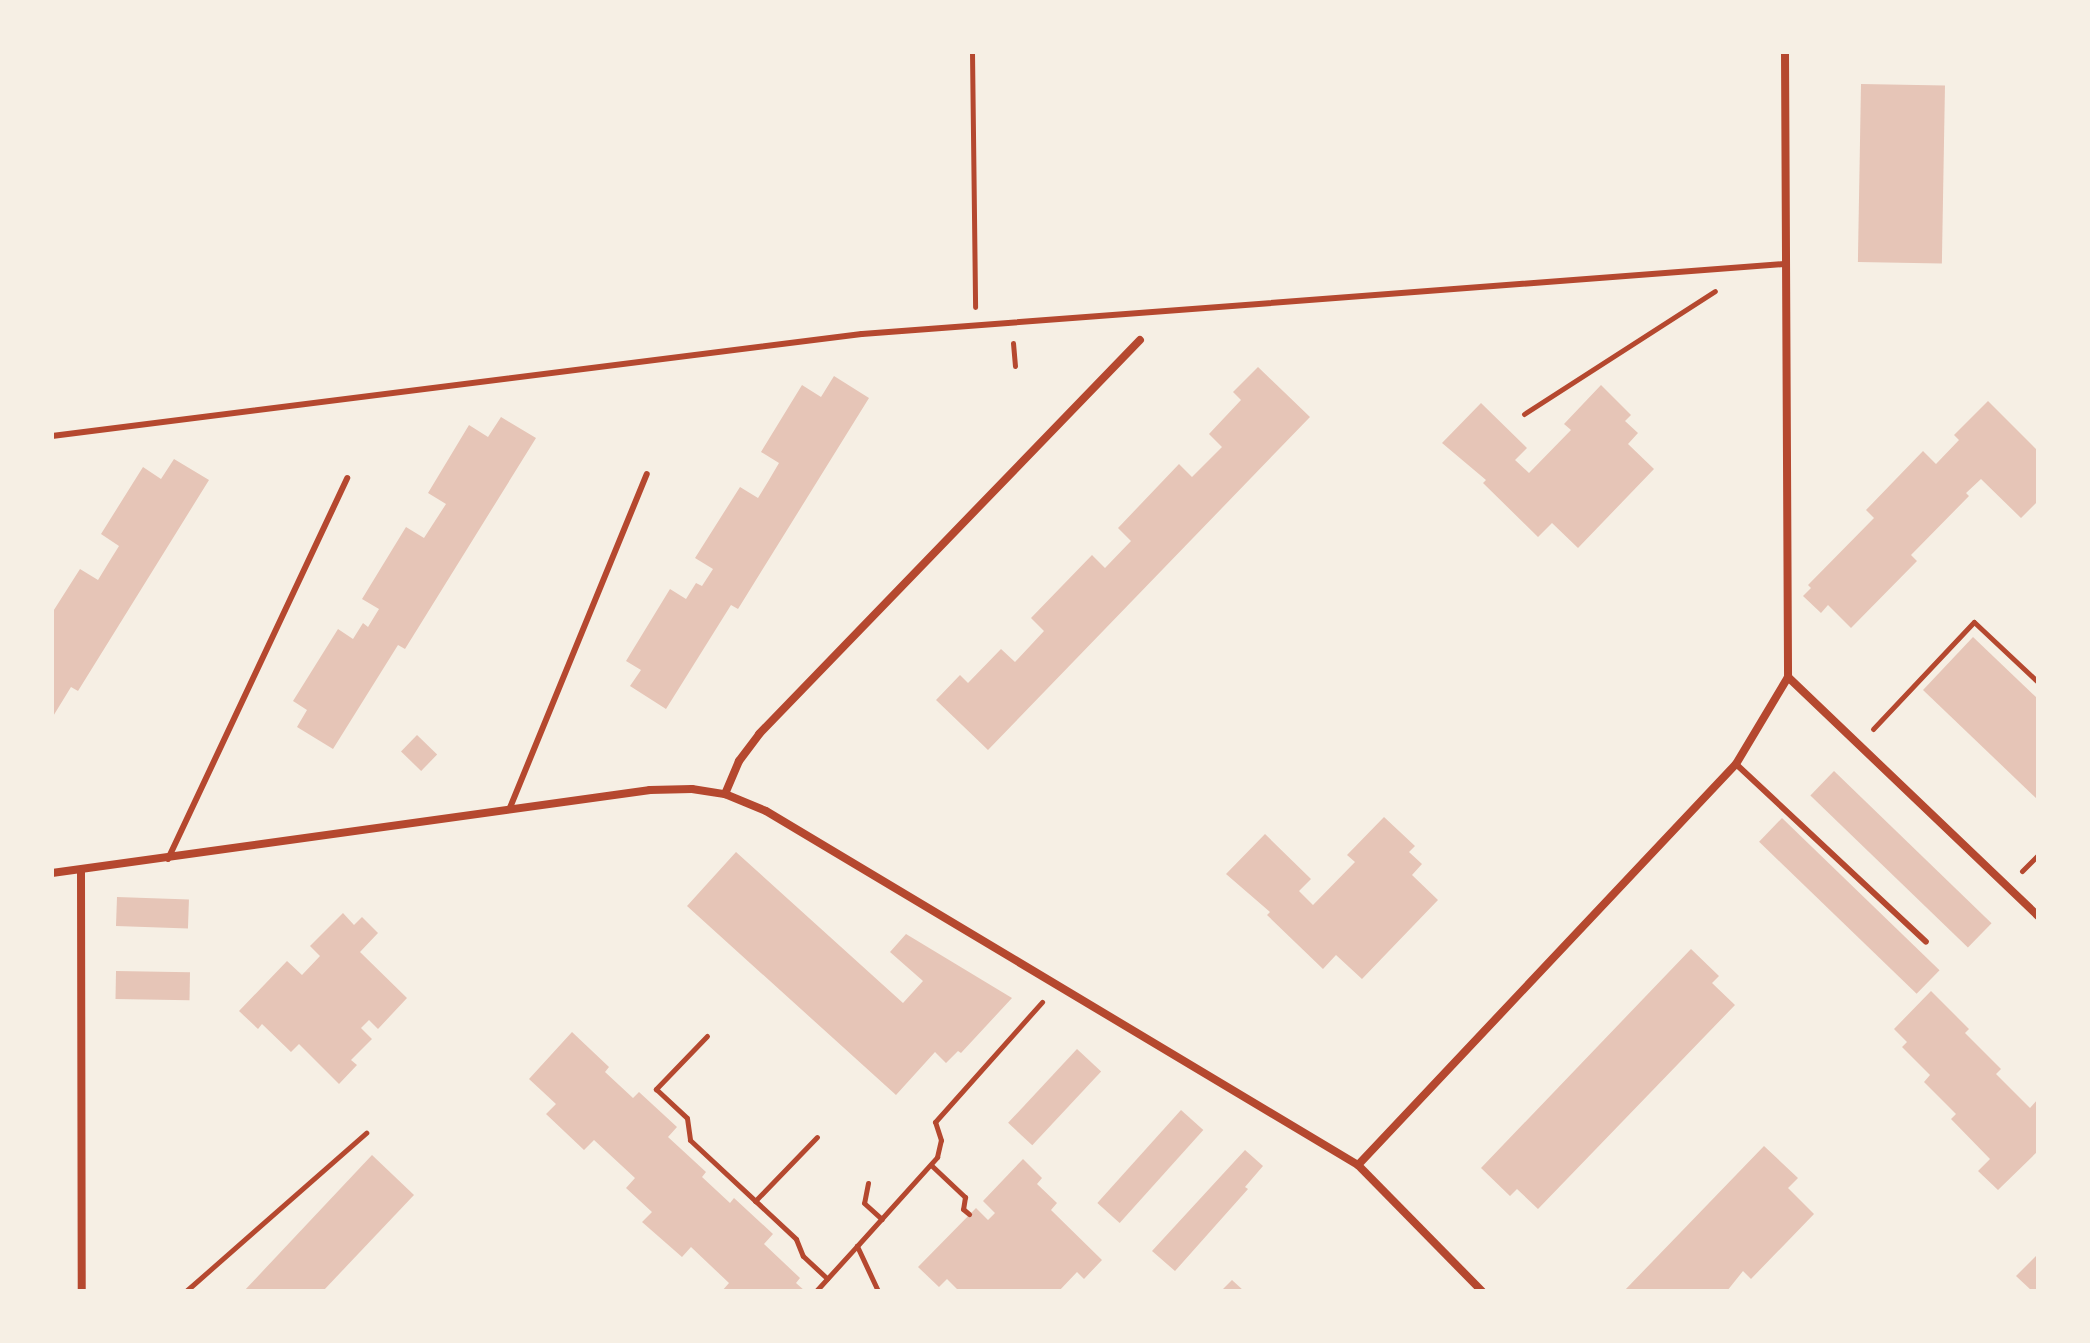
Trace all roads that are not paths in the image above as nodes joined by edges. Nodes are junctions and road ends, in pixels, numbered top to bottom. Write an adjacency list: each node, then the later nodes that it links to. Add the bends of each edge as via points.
1 (1785, 52): 2 (street)
2 (1784, 264): 4 (lane, via 847,336); 7 (street)
3 (1140, 340): 9 (street, via 759,734 739,761)
4 (52, 436)
5 (647, 474): 10 (lane)
6 (347, 478): 11 (lane)
7 (1788, 677): 8 (street); 14 (street)
8 (1736, 764): 15 (lane); 16 (street)
9 (725, 794): 10 (street, via 661,789); 16 (street, via 766,811)
10 (509, 810): 11 (street)
11 (168, 859): 12 (street)
12 (81, 871): 13 (street); 17 (street)
13 (52, 873)
14 (2038, 916)
15 (1926, 942)
16 (1358, 1165): 18 (street)
17 (82, 1291)
18 (1482, 1291)

